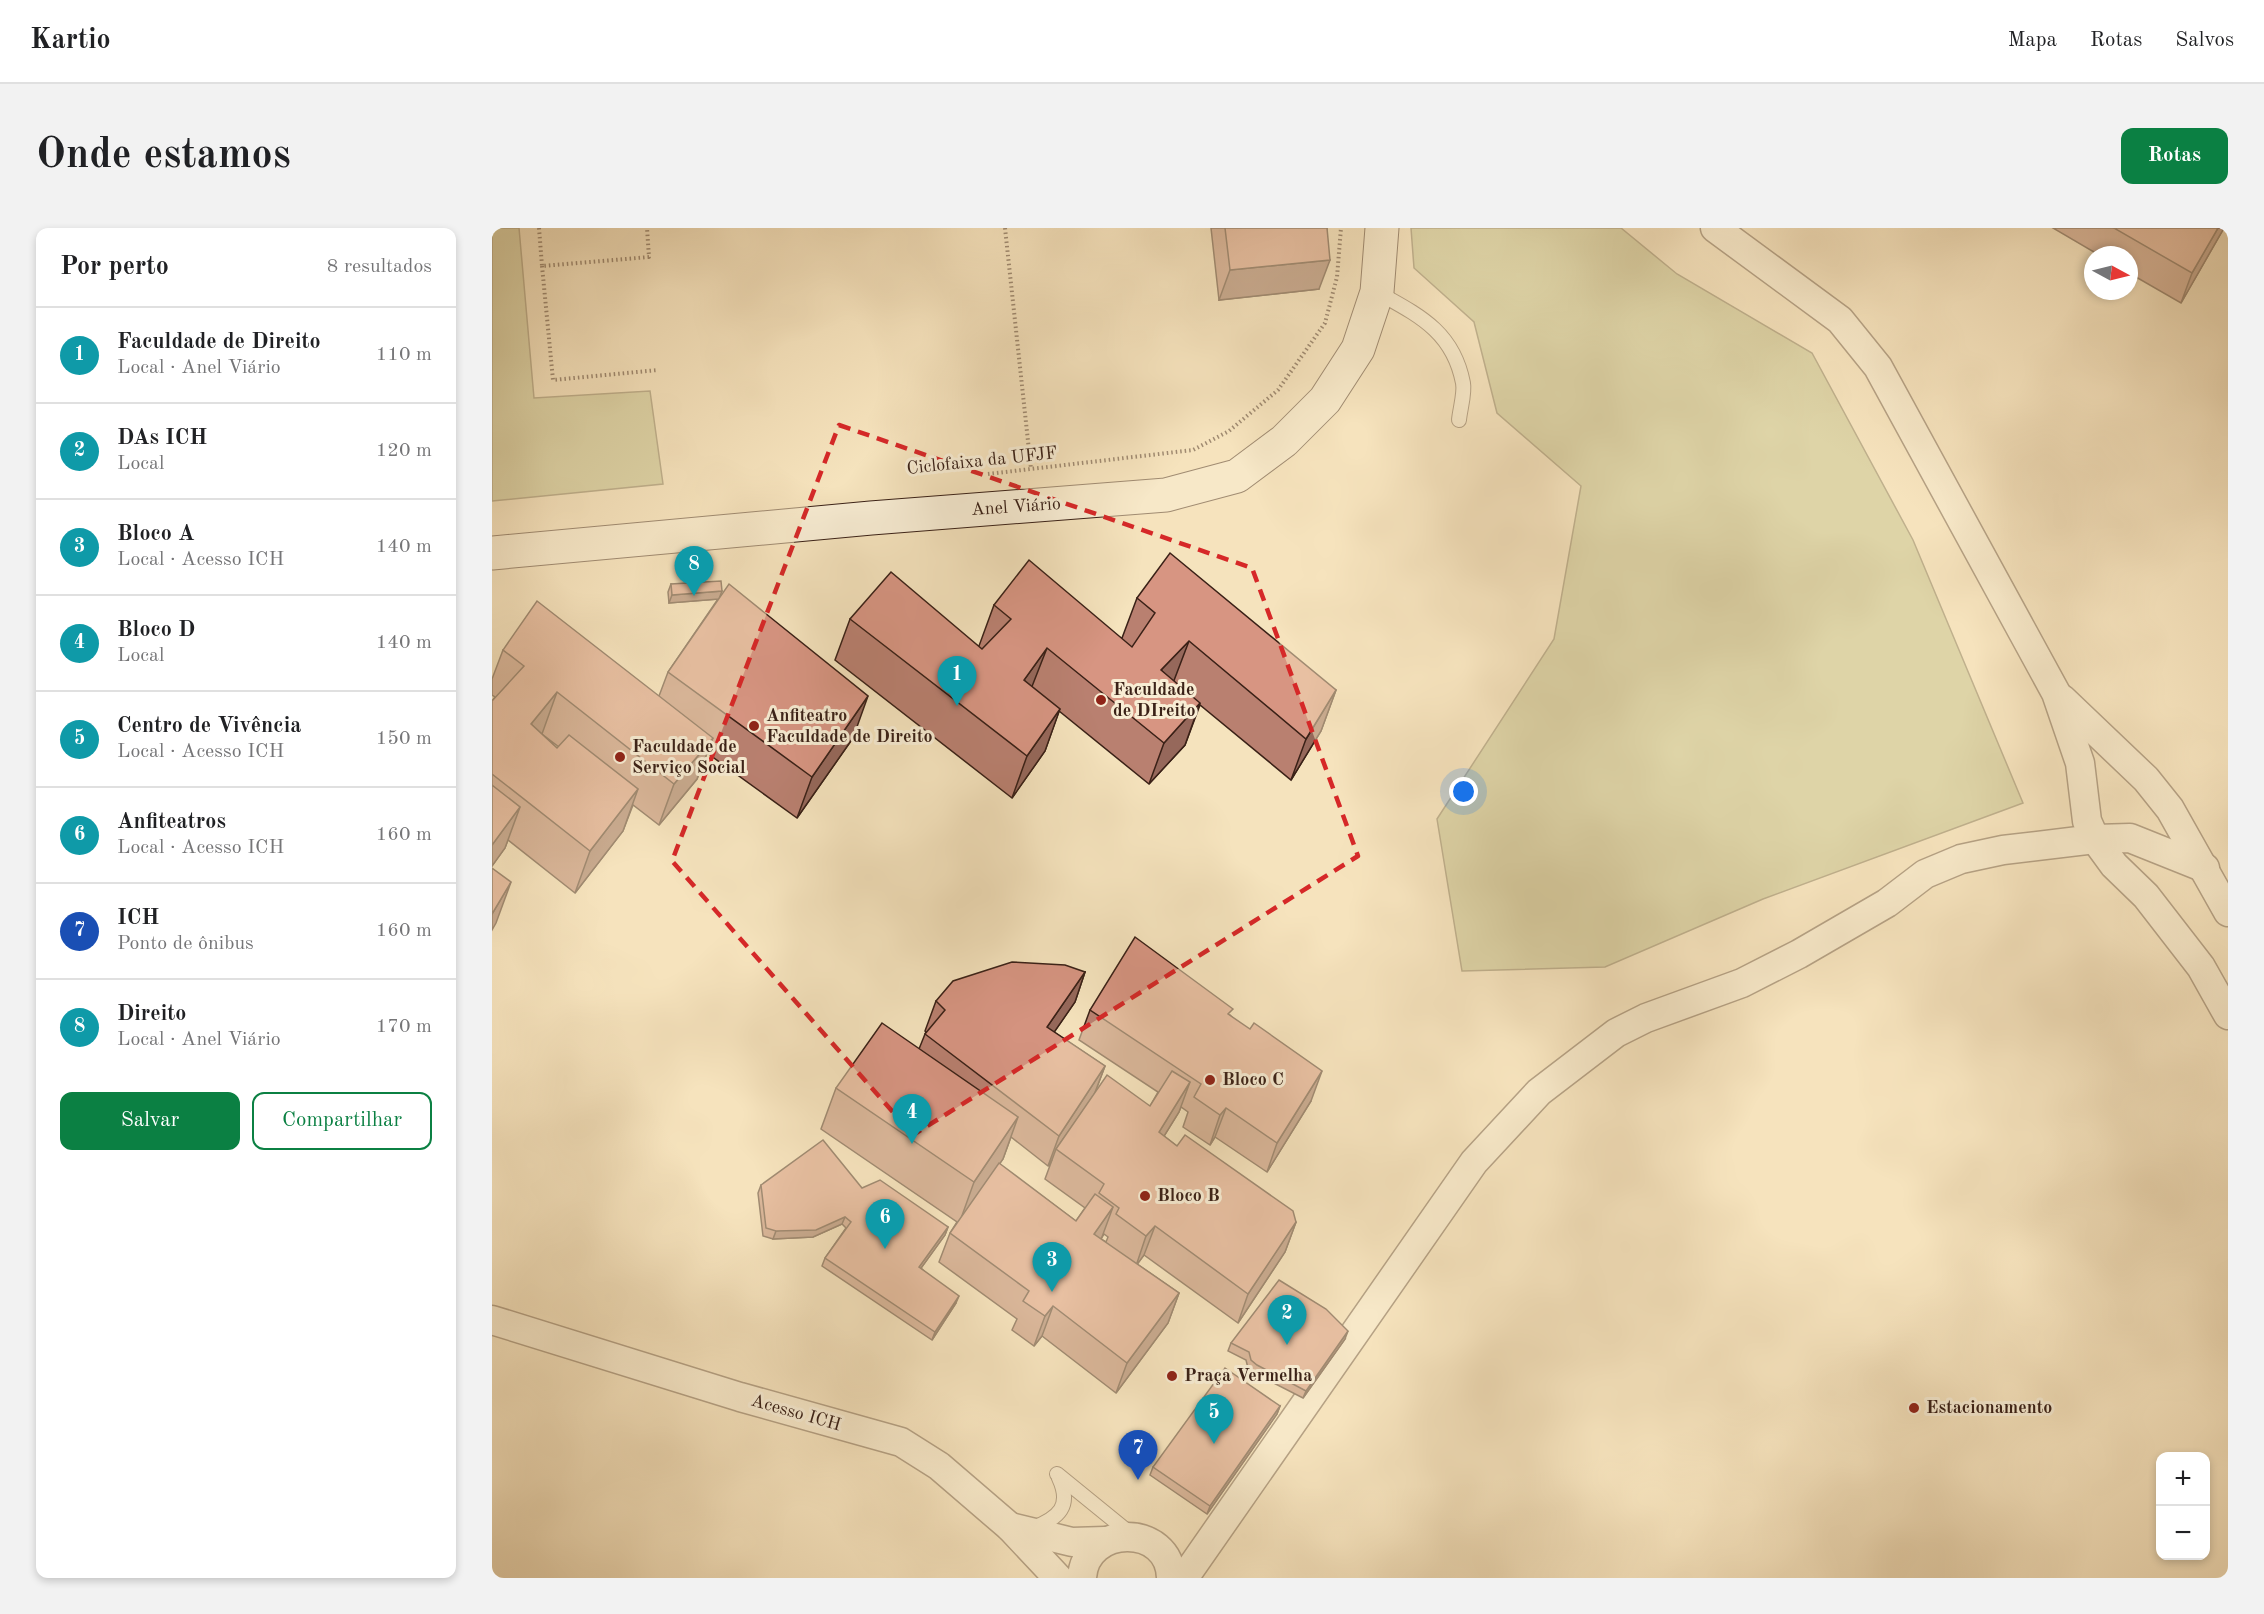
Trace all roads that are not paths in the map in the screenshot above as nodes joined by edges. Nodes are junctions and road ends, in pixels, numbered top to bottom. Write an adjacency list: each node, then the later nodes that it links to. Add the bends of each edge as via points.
1 (1382, 228): 3 (main road, Anel Viário)
2 (1715, 228): 6 (street, via 1840,320 1862,345 1878,367)
3 (1377, 292): 4 (lane, via 1425,318 1451,348 1463,384); 5 (main road, Anel Viário, via 1358,349 1325,400 1284,441 1237,476 1166,495)
4 (1459, 420)
5 (492, 553)
6 (2056, 693): 7 (street, via 2080,763 2087,821); 8 (street, via 2146,779 2170,809)
7 (2095, 839): 8 (street, via 2130,838); 10 (street, via 2201,967); 18 (street, via 2003,850 1961,859 1925,874 1887,903 1799,954 1742,983 1616,1033 1539,1092 1474,1162)
8 (2205, 868): 9 (street)
9 (2228, 912)
10 (2228, 1015)
11 (492, 1320): 12 (street, Acesso ICH, via 901,1442 939,1466)
12 (1017, 1529): 13 (lane, via 1049,1522 1064,1504 1066,1493 1057,1474); 14 (street, via 1072,1542); 15 (street, Acesso ICH)
13 (1133, 1536): 14 (street); 17 (street, via 1158,1548 1167,1559)
14 (1106, 1541): 16 (street, via 1086,1561)
15 (1058, 1578)
16 (1082, 1578)
17 (1171, 1578)
18 (1184, 1578)

